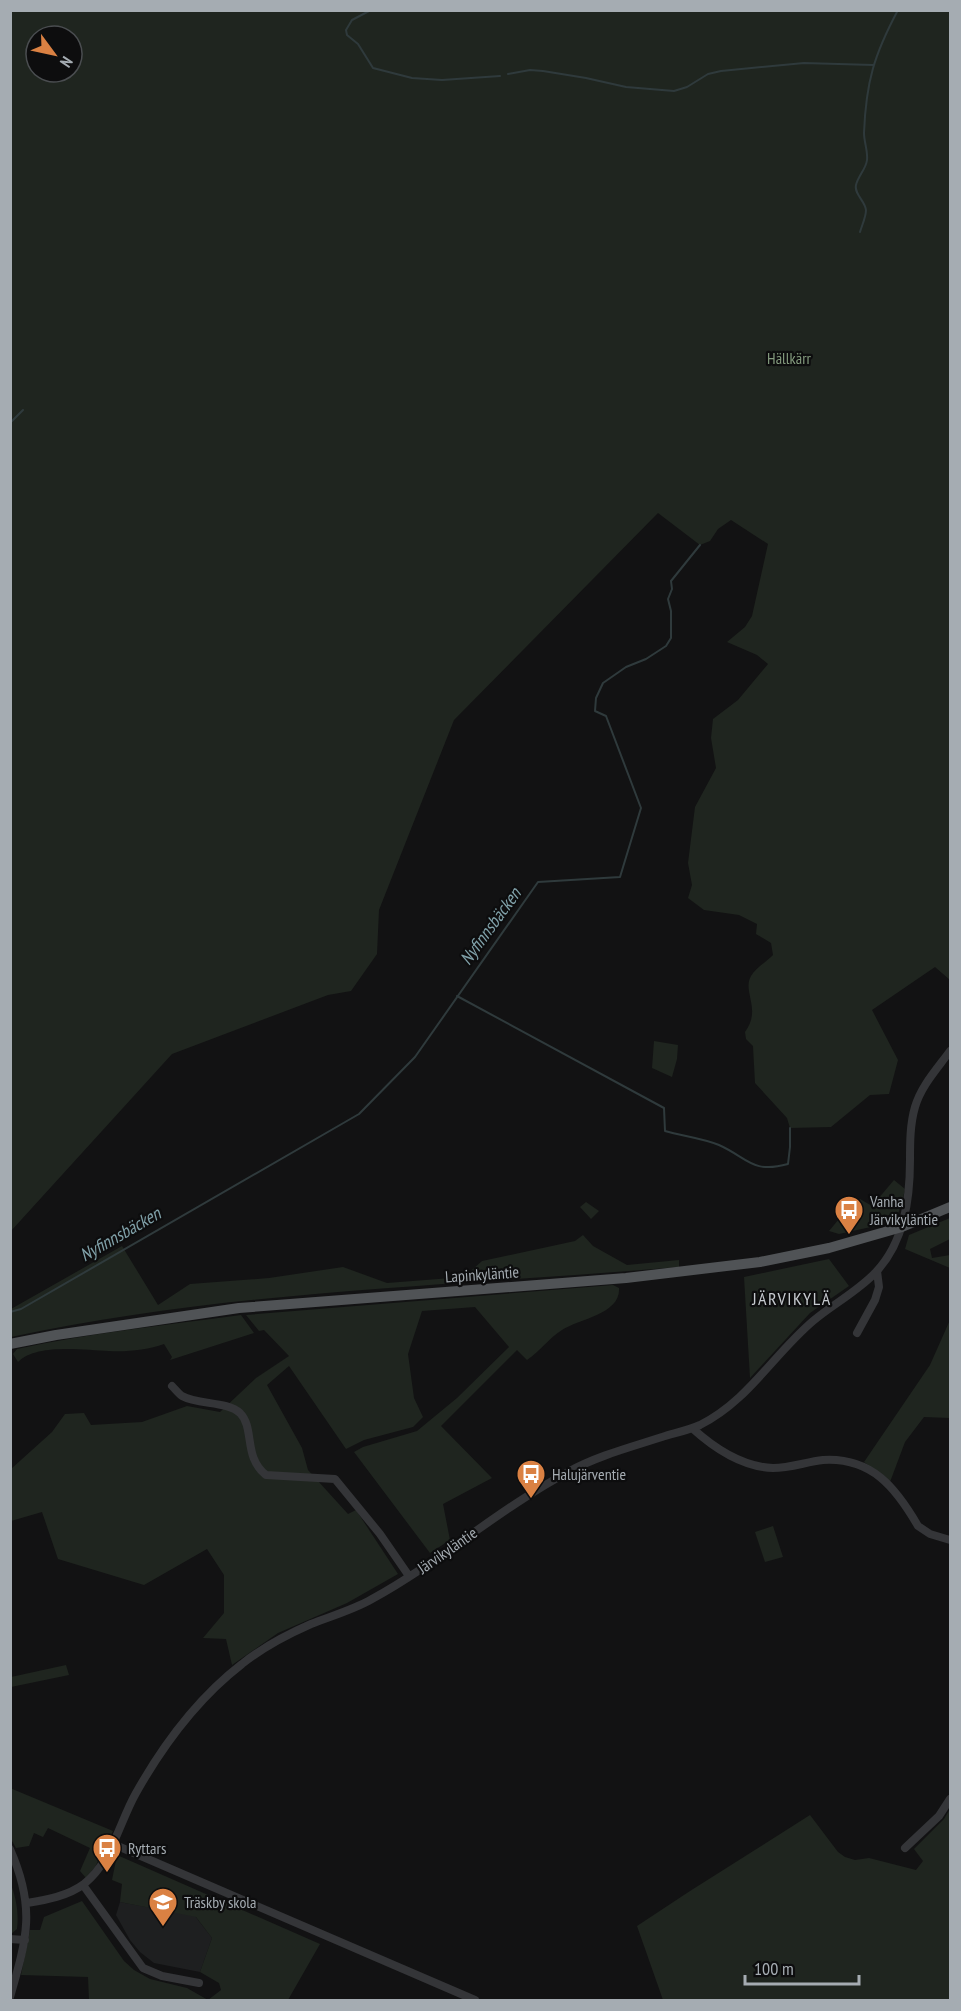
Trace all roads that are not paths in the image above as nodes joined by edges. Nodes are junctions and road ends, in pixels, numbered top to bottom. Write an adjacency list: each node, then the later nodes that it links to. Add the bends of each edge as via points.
1 (951, 1051): 3 (street, via 929,1078 914,1108 908,1200)
2 (951, 1208): 3 (main road, Lapinkyläntie)
3 (902, 1227): 4 (street, Järvikyläntie, via 893,1249); 6 (main road, Lapinkyläntie, via 829,1248 694,1271 238,1308)
4 (877, 1271): 5 (street, via 879,1287 875,1300); 8 (street, Järvikyläntie, via 812,1322 739,1400)
5 (857, 1333)
6 (10, 1344)
7 (172, 1386): 10 (street, via 202,1403 237,1411 244,1419 254,1461 266,1475 336,1479)
8 (692, 1428): 9 (street, via 715,1447 756,1465 774,1468 821,1460 860,1465 892,1487 924,1531); 10 (street, Järvikyläntie, via 570,1471 495,1516)
9 (951, 1540)
10 (409, 1576): 12 (street, Järvikyläntie, via 368,1601 283,1637 237,1668 193,1712 159,1757 136,1792)
11 (951, 1799): 13 (street)
12 (113, 1844): 15 (street, Järvikyläntie, via 99,1869); 21 (street)
13 (905, 1848)
14 (10, 1849): 16 (street)
15 (83, 1885): 16 (street, Järvikyläntie); 19 (street, via 143,1968)
16 (27, 1903): 18 (street)
17 (10, 1939): 18 (street)
18 (25, 1940): 20 (street)
19 (200, 1983)
20 (10, 1997)
21 (475, 2001)

